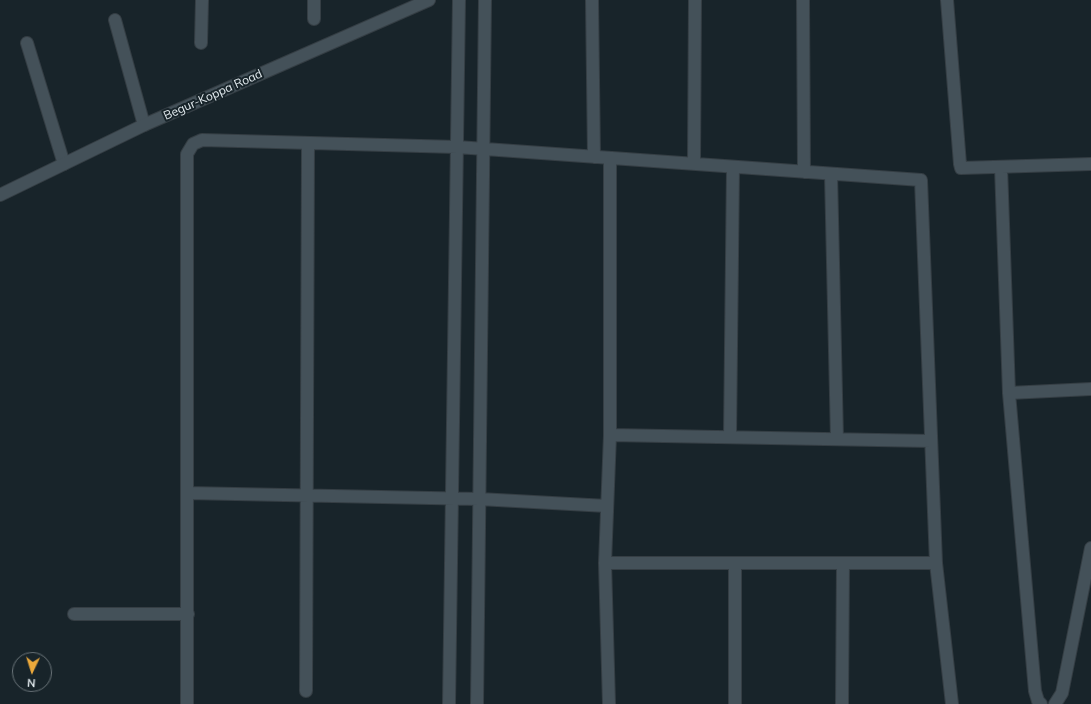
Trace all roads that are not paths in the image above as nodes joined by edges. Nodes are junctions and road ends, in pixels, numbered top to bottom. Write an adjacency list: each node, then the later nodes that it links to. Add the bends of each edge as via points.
1 (202, 0): 13 (street)
2 (314, 0): 11 (street)
3 (429, 0): 14 (street, Begur-Koppa Road)
4 (459, 0): 16 (street)
5 (485, 0): 17 (street)
6 (592, 0): 18 (street)
7 (695, 0): 21 (street)
8 (803, 0): 25 (street)
9 (947, 0): 24 (street, via 961,168)
10 (115, 20): 14 (street)
11 (314, 20)
12 (27, 43): 20 (street)
13 (202, 43)
14 (144, 125): 20 (street, Begur-Koppa Road)
15 (308, 144): 16 (street); 34 (street, via 202,140 193,144 187,154); 35 (street)
16 (457, 147): 17 (street); 37 (street)
17 (483, 149): 18 (street); 36 (street)
18 (594, 157): 19 (street)
19 (610, 158): 21 (street); 30 (street)
20 (64, 164): 27 (street, Begur-Koppa Road)
21 (694, 164): 23 (street)
22 (1091, 164): 24 (street)
23 (733, 167): 25 (street); 31 (street)
24 (1001, 167): 29 (street)
25 (804, 172): 26 (street)
26 (831, 174): 32 (street); 33 (street, via 921,180)
27 (0, 195)
28 (1091, 389): 29 (street)
29 (1009, 392): 54 (street, via 1035,691)
30 (610, 435): 31 (street); 38 (street)
31 (730, 437): 32 (street)
32 (837, 439): 33 (street)
33 (931, 441): 42 (street)
34 (187, 493): 35 (street); 45 (street)
35 (306, 496): 37 (street); 46 (street)
36 (479, 499): 37 (street); 38 (street); 49 (street)
37 (452, 500): 48 (street)
38 (607, 506): 43 (street)
39 (1091, 548): 55 (street, via 1062,693)
40 (735, 563): 41 (street); 43 (street); 51 (street)
41 (843, 563): 42 (street); 52 (street)
42 (936, 563): 53 (street)
43 (605, 564): 50 (street)
44 (74, 614): 45 (street)
45 (188, 614): 47 (street)
46 (306, 691)
47 (188, 704)
48 (450, 704)
49 (477, 704)
50 (609, 704)
51 (735, 704)
52 (842, 704)
53 (952, 704)
54 (1041, 704)
55 (1055, 704)

